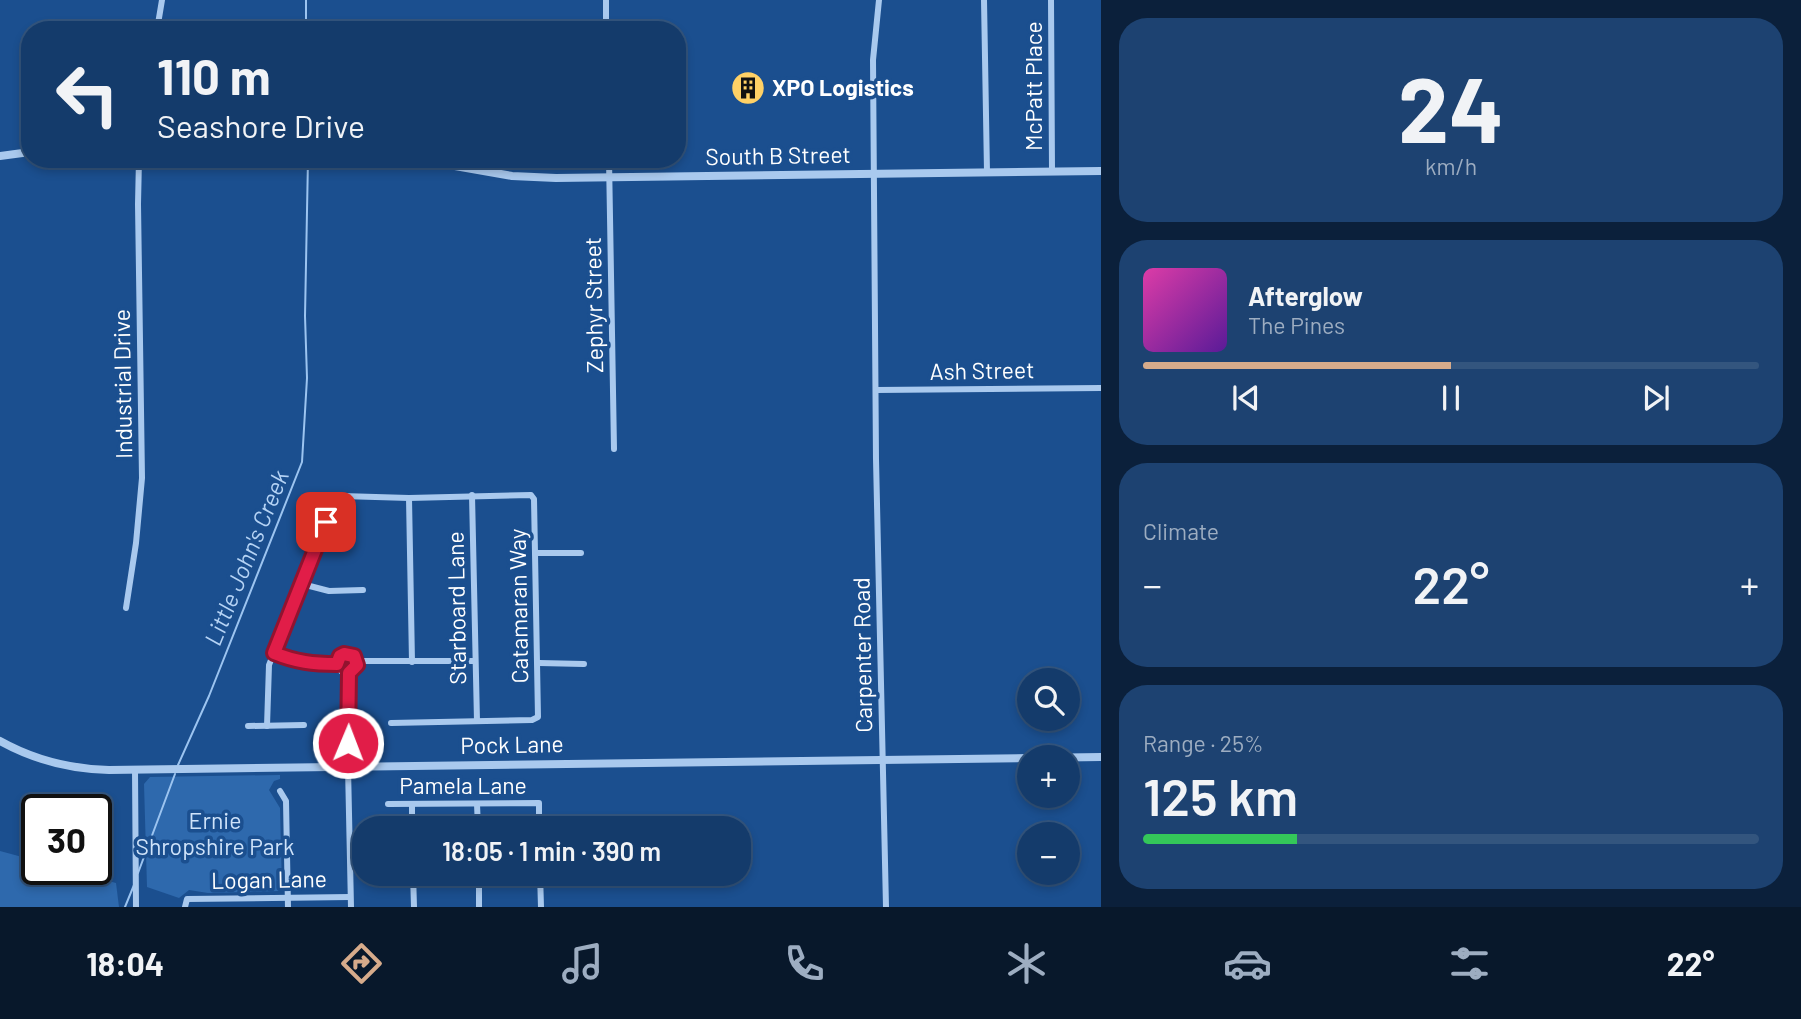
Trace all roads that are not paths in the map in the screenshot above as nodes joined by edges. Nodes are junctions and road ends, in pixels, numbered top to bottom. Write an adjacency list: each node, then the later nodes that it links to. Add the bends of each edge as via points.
1 (162, 0): 6 (street)
2 (606, 0): 7 (street)
3 (879, 0): 16 (street, via 873,49)
4 (984, 0): 14 (street)
5 (1051, 0): 15 (street, McPatt Place)
6 (158, 21)
7 (606, 21)
8 (21, 153): 9 (street)
9 (0, 156)
10 (139, 168): 27 (street, Industrial Drive, via 142,478)
11 (466, 168): 17 (street, South B Street, via 512,176)
12 (609, 168): 17 (street, Zephyr Street)
13 (1101, 171): 15 (street, South B Street)
14 (987, 172): 15 (street, South B Street); 16 (street, South B Street)
15 (1052, 172)
16 (874, 174): 17 (street, South B Street); 19 (street)
17 (609, 177): 20 (street, Zephyr Street)
18 (1101, 388): 19 (street, Ash Street)
19 (876, 390): 45 (street, Carpenter Road)
20 (614, 449)
21 (472, 495): 22 (street); 24 (street, Catamaran Way, via 531,495); 30 (street, Starboard Lane)
22 (409, 498): 25 (street, via 339,496); 31 (street)
23 (581, 552): 24 (street)
24 (535, 553): 32 (street, Catamaran Way)
25 (302, 584): 26 (street, via 324,590); 28 (street)
26 (363, 590)
27 (125, 608)
28 (274, 653): 33 (street, via 298,662); 40 (street, via 268,671)
29 (356, 661): 31 (street); 33 (street, via 344,654); 35 (street)
30 (475, 661): 31 (street); 36 (street, Starboard Lane)
31 (412, 662)
32 (539, 663): 34 (street); 36 (street, Catamaran Way, via 538,717)
33 (337, 664): 35 (street, via 339,670)
34 (584, 664)
35 (349, 673): 46 (street)
36 (477, 721): 37 (street)
37 (391, 723)
38 (304, 725): 40 (street)
39 (248, 726): 40 (street)
40 (267, 726)
41 (0, 741): 47 (street, Pock Lane, via 64,765)
42 (1080, 757): 43 (street, Pock Lane)
43 (1101, 757)
44 (1017, 758): 45 (street, Pock Lane)
45 (884, 760): 46 (street, Pock Lane); 67 (street, Carpenter Road)
46 (348, 767): 47 (street, Pock Lane); 58 (street)
47 (135, 770): 60 (street)
48 (280, 790): 59 (street, via 286,801)
49 (388, 804): 51 (street, Pamela Lane)
50 (477, 804): 51 (street, Pamela Lane); 53 (street); 54 (street, Pamela Lane, via 539,803)
51 (412, 806): 52 (street)
52 (412, 816)
53 (478, 816)
54 (540, 816)
55 (413, 886): 64 (street)
56 (479, 886): 65 (street)
57 (540, 886): 66 (street)
58 (350, 897): 59 (street, Logan Lane); 63 (street)
59 (287, 898): 61 (street, Logan Lane, via 187,899); 62 (street)
60 (136, 904)
61 (185, 907)
62 (288, 907)
63 (351, 907)
64 (414, 907)
65 (479, 907)
66 (541, 907)
67 (886, 907)

